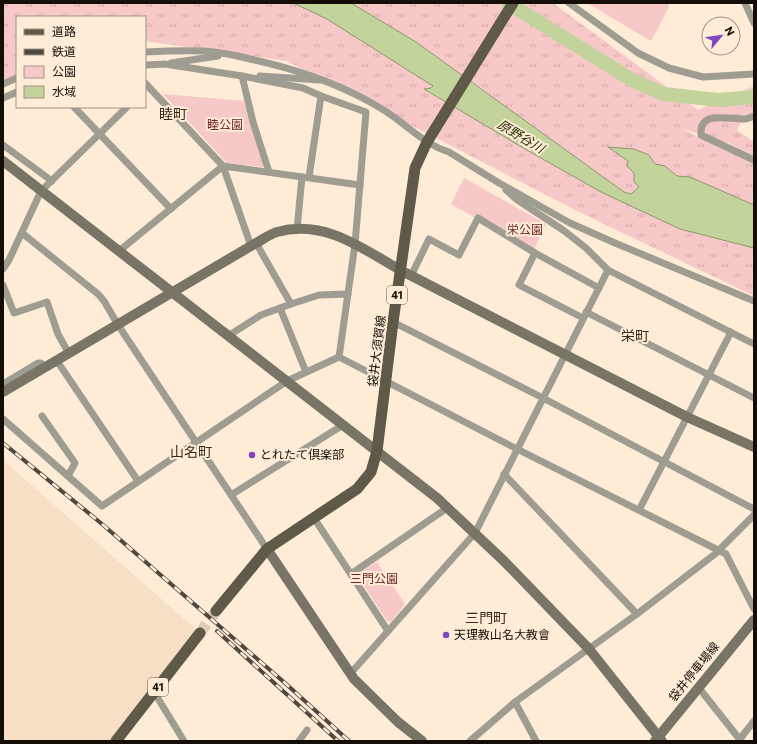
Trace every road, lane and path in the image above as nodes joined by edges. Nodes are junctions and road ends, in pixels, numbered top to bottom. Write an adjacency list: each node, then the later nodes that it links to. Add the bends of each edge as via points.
1 (513, 3): 22 (main road, 袋井大須賀線 / 41)
2 (569, 3): 9 (street, via 638,53 668,68 703,77)
3 (745, 3): 4 (street)
4 (754, 24)
5 (146, 52): 6 (street, via 182,50)
6 (230, 54): 7 (street); 12 (street)
7 (165, 64): 8 (street); 10 (street)
8 (146, 65)
9 (754, 74)
10 (242, 76): 12 (street); 16 (street, via 303,88); 27 (street, via 252,122)
11 (15, 79): 13 (street)
12 (325, 80): 22 (street, via 371,102)
13 (3, 84)
14 (146, 86): 26 (street)
15 (16, 92): 17 (street)
16 (321, 96): 28 (street); 31 (street, via 366,112)
17 (3, 98)
18 (75, 108): 21 (street)
19 (126, 108): 21 (street)
20 (754, 116): 24 (street, via 747,120 720,117 704,122 701,128 701,135)
21 (100, 134): 29 (street); 33 (street)
22 (427, 142): 30 (street, via 449,152); 41 (main road, 袋井大須賀線 / 41, via 415,168)
23 (3, 146): 29 (street)
24 (754, 160)
25 (5, 166): 32 (street)
26 (223, 166): 27 (street); 33 (street); 37 (street)
27 (269, 172): 28 (street)
28 (305, 177): 31 (street); 34 (street)
29 (52, 181): 32 (street)
30 (499, 183): 42 (street, via 516,199 586,248); 48 (street, via 570,222 615,243)
31 (360, 185): 36 (street)
32 (41, 191): 35 (street); 38 (street)
33 (171, 208): 38 (street)
34 (297, 229): 36 (street, via 312,228); 37 (street, via 276,232)
35 (22, 233): 40 (street); 53 (street, via 98,294)
36 (355, 244): 41 (street); 47 (street)
37 (253, 245): 46 (street); 49 (street)
38 (119, 252): 46 (street)
39 (536, 253): 43 (street, via 478,218 458,255 429,239); 45 (street); 51 (street, via 519,285)
40 (3, 269)
41 (400, 270): 43 (street); 52 (main road, 袋井大須賀線 / 41)
42 (608, 270): 45 (street); 54 (street)
43 (411, 276): 57 (street)
44 (3, 285): 58 (street, via 14,313 47,302 58,334)
45 (599, 288): 51 (street)
46 (172, 293): 53 (street); 55 (street)
47 (348, 294): 49 (street, via 319,295); 59 (street)
48 (754, 301)
49 (291, 304): 50 (street)
50 (280, 308): 55 (street, via 261,315); 62 (street)
51 (584, 315): 57 (street); 63 (street)
52 (393, 322): 65 (main road, 袋井大須賀線 / 41); 68 (street)
53 (118, 325): 58 (street); 74 (street)
54 (731, 332): 56 (street); 63 (street)
55 (228, 336): 64 (street)
56 (754, 344)
57 (565, 353): 68 (street); 71 (street)
58 (69, 354): 60 (street)
59 (339, 357): 62 (street); 65 (street)
60 (57, 361): 61 (street); 81 (street)
61 (46, 367): 66 (street, via 38,363); 67 (street)
62 (306, 372): 64 (street)
63 (708, 374): 69 (street); 71 (street)
64 (287, 381): 73 (street); 74 (street)
65 (386, 381): 76 (street); 77 (main road, 袋井大須賀線 / 41)
66 (3, 384)
67 (3, 392)
68 (543, 398): 76 (street); 78 (street)
69 (754, 398)
70 (42, 416): 80 (street, via 75,463)
71 (687, 417): 75 (street); 78 (street)
72 (3, 419): 80 (street)
73 (343, 425): 77 (street); 82 (street)
74 (195, 442): 81 (street); 82 (street)
75 (754, 448)
76 (517, 449): 79 (street); 85 (street)
77 (377, 451): 83 (street); 87 (main road, 袋井大須賀線 / 41, via 370,472 357,489)
78 (664, 462): 84 (street); 85 (street)
79 (504, 474): 88 (street); 94 (street)
80 (68, 476): 81 (street, via 102,506)
81 (138, 480)
82 (231, 495): 89 (street)
83 (447, 508): 88 (street); 91 (street)
84 (754, 509)
85 (639, 510): 90 (street)
86 (754, 515): 90 (street)
87 (314, 518): 89 (main road, 袋井大須賀線 / 41); 91 (street)
88 (475, 533): 96 (street); 98 (street)
89 (267, 549): 93 (main road, 袋井大須賀線 / 41); 99 (street)
90 (719, 550): 92 (street, via 726,554); 94 (street)
91 (351, 574): 96 (street)
92 (754, 609)
93 (216, 611)
94 (637, 614): 98 (street)
95 (754, 620): 100 (street, 袋井停車場線)
96 (388, 631): 99 (street)
97 (200, 633): 101 (main road, 41)
98 (589, 649): 102 (street); 105 (street)
99 (350, 674): 110 (street, via 398,722)
100 (699, 688): 105 (street, 袋井停車場線); 106 (street)
101 (154, 692): 107 (main road, 41); 108 (street)
102 (515, 702): 111 (street); 112 (street)
103 (754, 721): 106 (street)
104 (307, 730): 109 (street)
105 (659, 739)
106 (740, 740)
107 (116, 741)
108 (184, 741)
109 (299, 741)
110 (422, 741)
111 (470, 741)
112 (536, 741)

